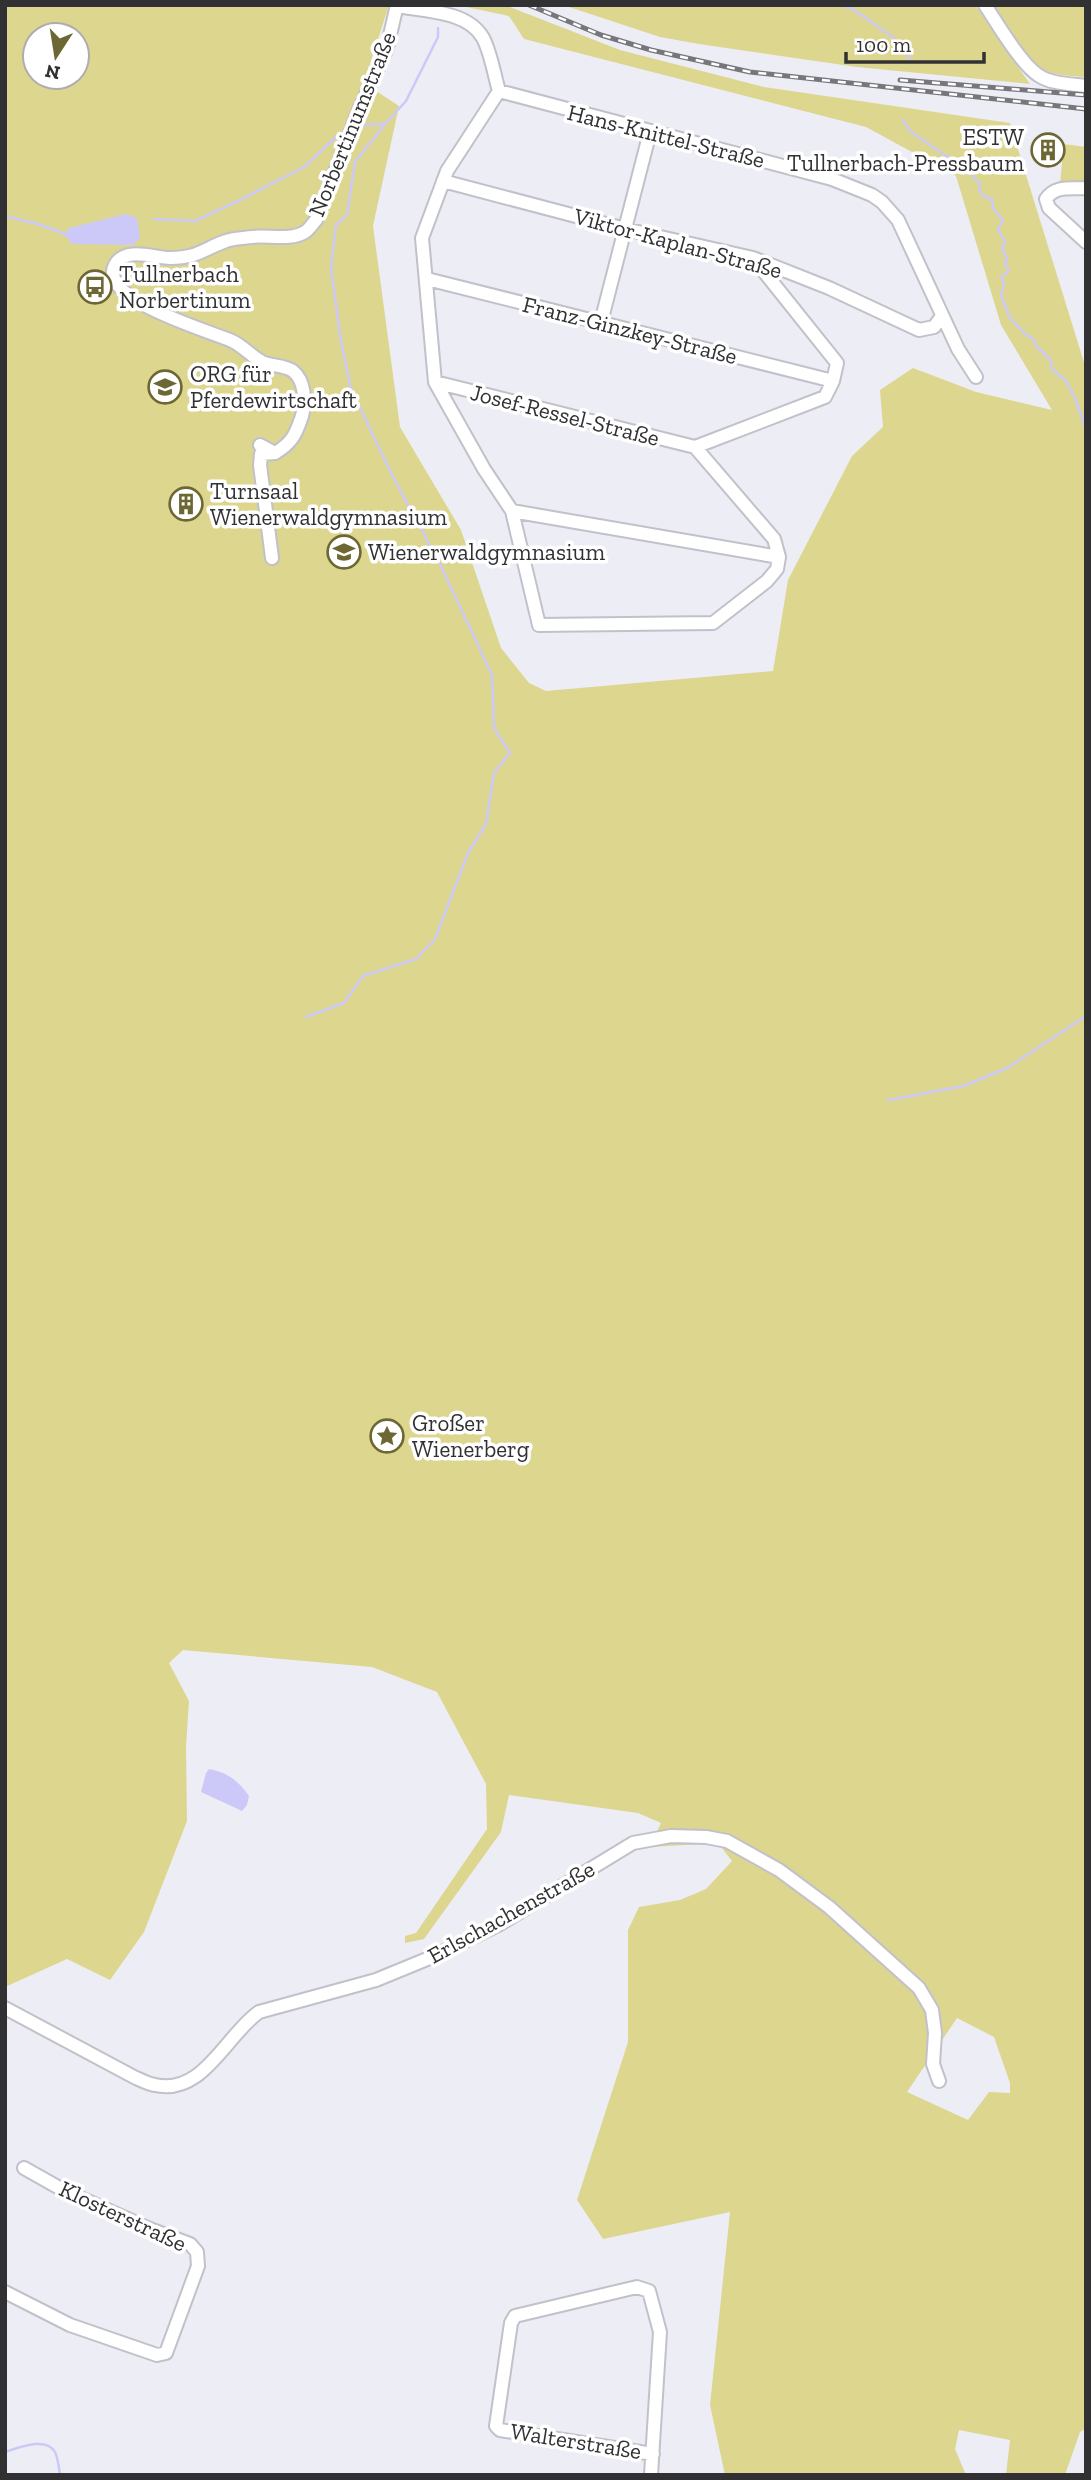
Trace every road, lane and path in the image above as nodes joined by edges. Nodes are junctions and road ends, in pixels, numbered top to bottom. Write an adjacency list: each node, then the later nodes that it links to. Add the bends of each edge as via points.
1 (397, 5): 4 (street, via 458,17 475,26 484,40); 19 (street, Norbertinumstraße, via 387,48 316,220 306,232 226,241 183,258 140,254 115,265 116,284 136,300 236,342 263,362 292,370 303,385 304,408 295,438)
2 (985, 5): 3 (street, via 1039,76)
3 (1086, 86)
4 (499, 92): 5 (street, Hans-Knittel-Straße); 6 (street)
5 (650, 132): 8 (street); 12 (street, Hans-Knittel-Straße, via 832,178 872,195 907,236)
6 (443, 181): 8 (street, Viktor-Kaplan-Straße); 11 (street, via 422,238)
7 (1086, 188): 9 (street, via 1052,191 1046,198 1054,214)
8 (625, 229): 10 (street, Viktor-Kaplan-Straße); 13 (street)
9 (1086, 242)
10 (753, 258): 12 (street, Viktor-Kaplan-Straße, via 919,330 934,327); 16 (street, via 837,363)
11 (427, 279): 13 (street, Franz-Ginzkey-Straße); 15 (street)
12 (942, 316): 14 (street, Hans-Knittel-Straße)
13 (601, 322): 16 (street, Franz-Ginzkey-Straße)
14 (975, 377)
15 (435, 382): 18 (street, Josef-Ressel-Straße); 20 (street)
16 (833, 382): 18 (street, via 825,397)
17 (260, 445): 19 (street)
18 (695, 447): 21 (street, via 774,539)
19 (275, 453): 22 (street, Norbertinumstraße, via 261,454 260,465)
20 (512, 511): 21 (street); 21 (street, via 539,625 713,623 767,581 777,569)
21 (779, 556)
22 (272, 558)
23 (5, 2008): 24 (street, Erlschachenstraße, via 134,2077 171,2086 189,2081 213,2062 245,2021 258,2012 376,1980 432,1957 500,1924 633,1843 671,1836 706,1837 727,1841 779,1870 919,1988 932,2010 933,2064)
24 (939, 2081)
25 (24, 2168): 26 (street, Klosterstraße, via 190,2244 197,2252 198,2266 166,2353 70,2325)
26 (5, 2292)
27 (653, 2454): 27 (street, Walterstraße, via 500,2430 496,2426 515,2316 637,2287 649,2291 660,2332); 28 (street, Walterstraße)
28 (651, 2475)

